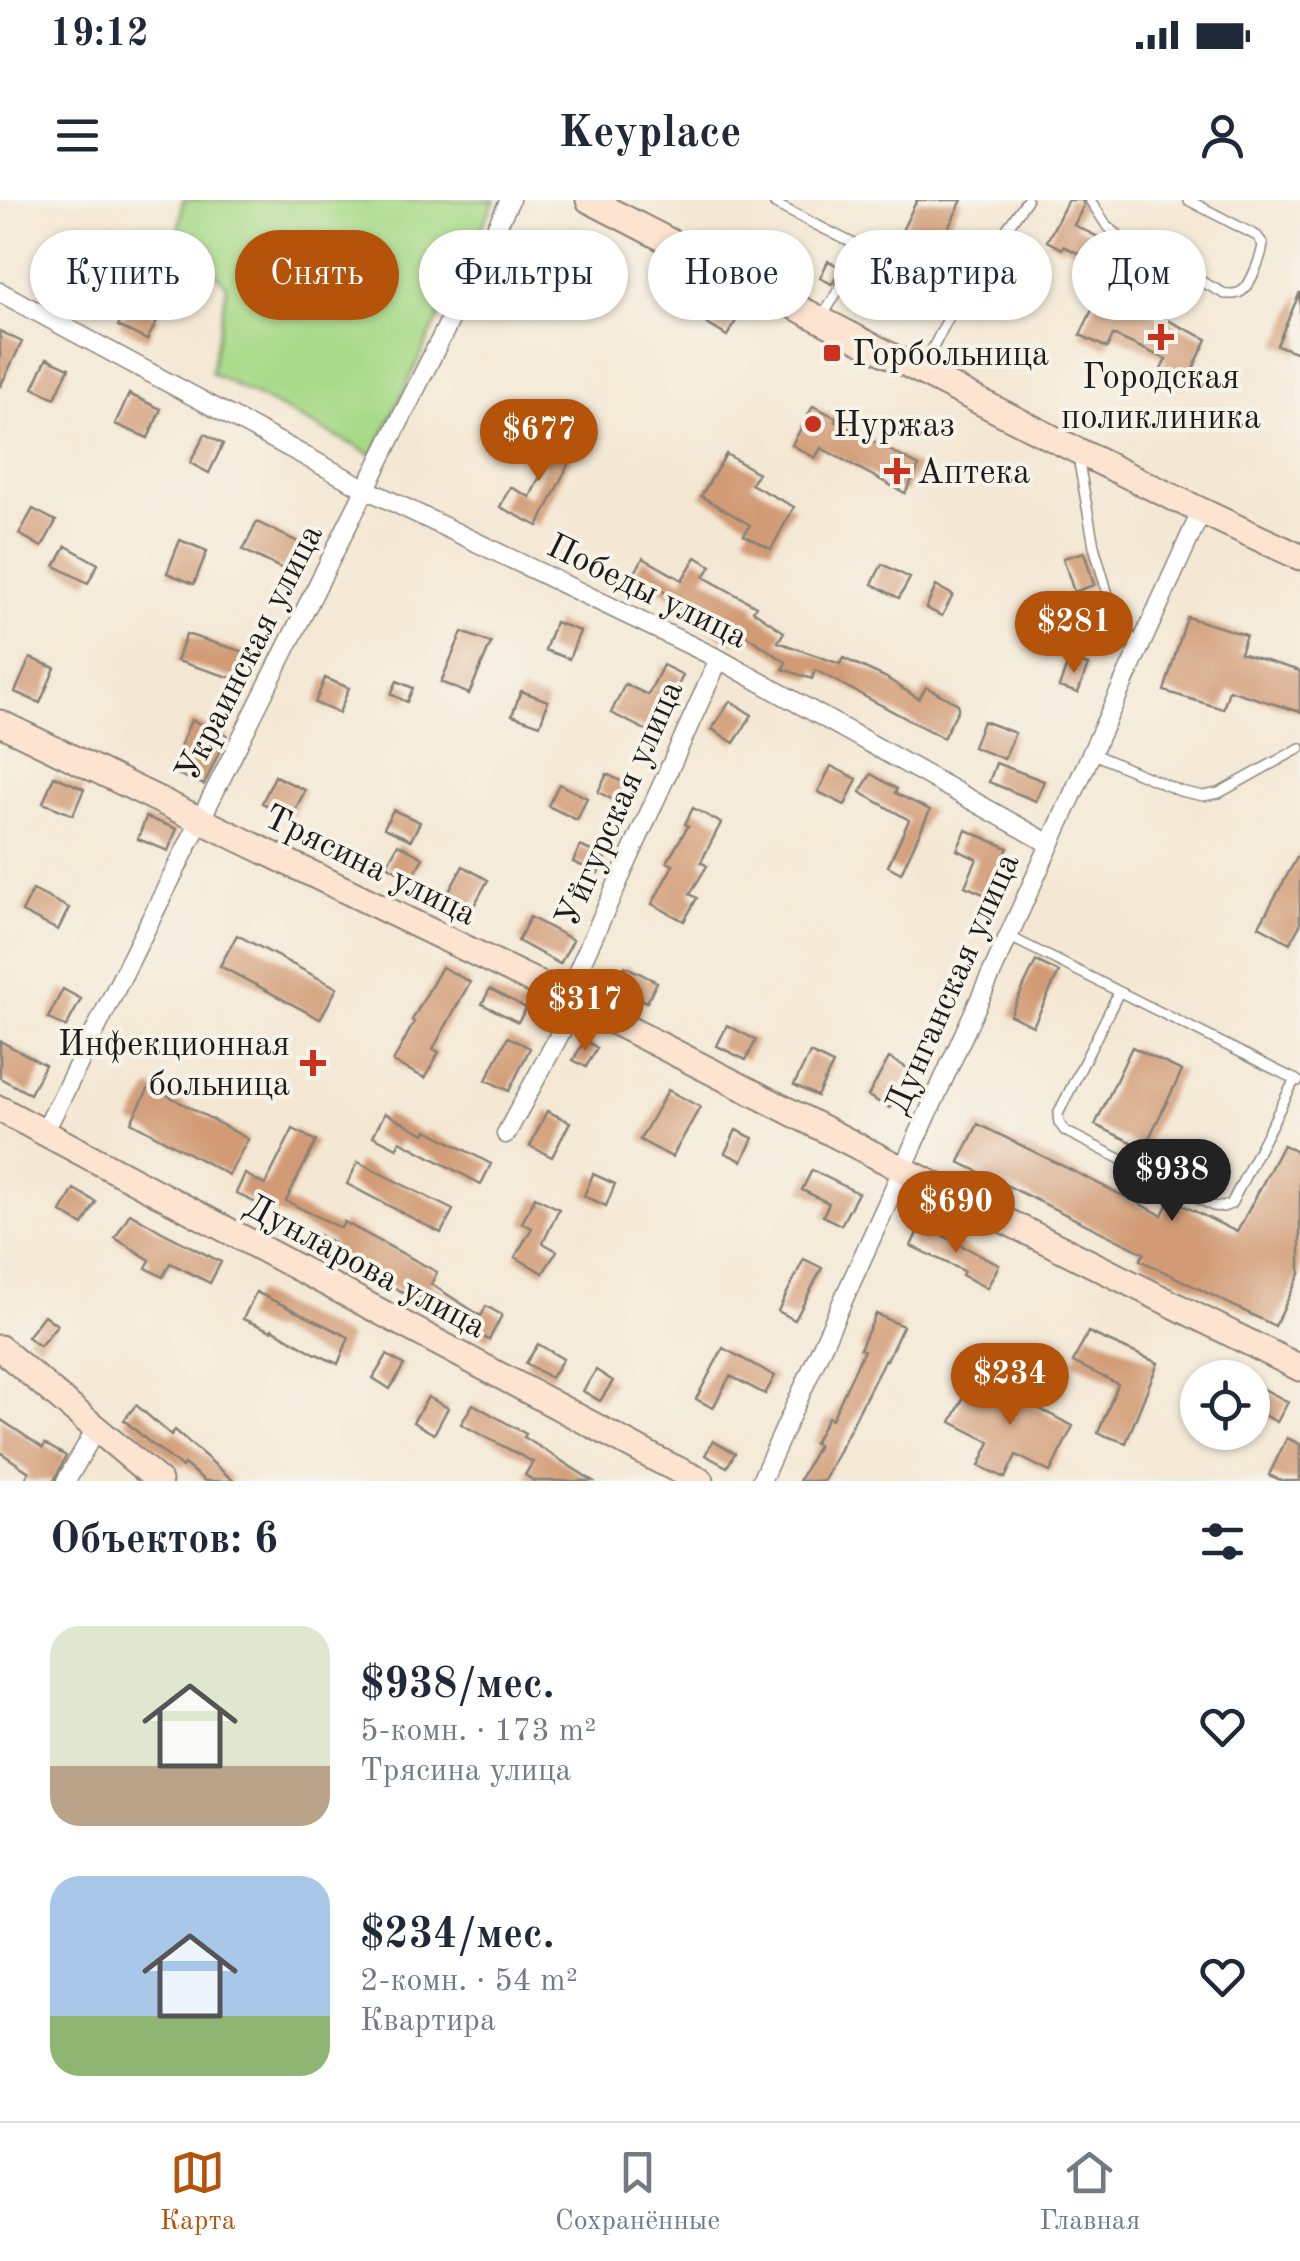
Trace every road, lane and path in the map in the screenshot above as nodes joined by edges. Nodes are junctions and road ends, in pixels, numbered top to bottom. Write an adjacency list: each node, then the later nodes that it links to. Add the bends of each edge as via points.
1 (510, 200): 15 (street, Украинская улица)
2 (589, 200): 11 (main road)
3 (776, 200): 8 (lane)
4 (1027, 200): 7 (lane)
5 (1090, 200): 6 (lane, via 1127,242 1225,294 1246,289 1263,244)
6 (1188, 200)
7 (1006, 230)
8 (834, 234)
9 (0, 292): 15 (street, Победы улица)
10 (834, 297): 11 (lane)
11 (821, 319): 13 (main road)
12 (948, 320): 13 (lane)
13 (920, 371): 14 (main road)
14 (1077, 450): 16 (main road); 18 (lane, via 1109,598)
15 (366, 488): 19 (street, Победы улица); 23 (street, Украинская улица)
16 (1201, 512): 17 (main road); 18 (street, Дунганская улица)
17 (1300, 557)
18 (1138, 650): 22 (street, Дунганская улица)
19 (719, 659): 24 (street, Победы улица); 27 (street, Уйгурская улица)
20 (0, 722): 23 (main road, Трясина улица)
21 (1300, 748): 22 (lane, via 1203,796)
22 (1091, 753): 24 (street, Дунганская улица)
23 (200, 820): 27 (main road, Трясина улица); 30 (street, Украинская улица)
24 (1050, 844): 25 (street, Дунганская улица)
25 (1008, 936): 26 (lane); 32 (street, Дунганская улица)
26 (1119, 992): 28 (lane); 28 (lane, via 1059,1123 1213,1206 1231,1204)
27 (566, 996): 31 (street, Уйгурская улица, via 568,1019); 32 (main road, Трясина улица)
28 (1297, 1081)
29 (0, 1109): 30 (main road, Дунларова улица)
30 (44, 1133): 38 (main road, Дунларова улица)
31 (506, 1134)
32 (902, 1169): 34 (main road, Трясина улица); 39 (street, Дунганская улица)
33 (0, 1348): 35 (main road)
34 (1300, 1368)
35 (96, 1429): 36 (street); 37 (main road)
36 (66, 1481)
37 (158, 1481)
38 (700, 1481)
39 (761, 1481)

